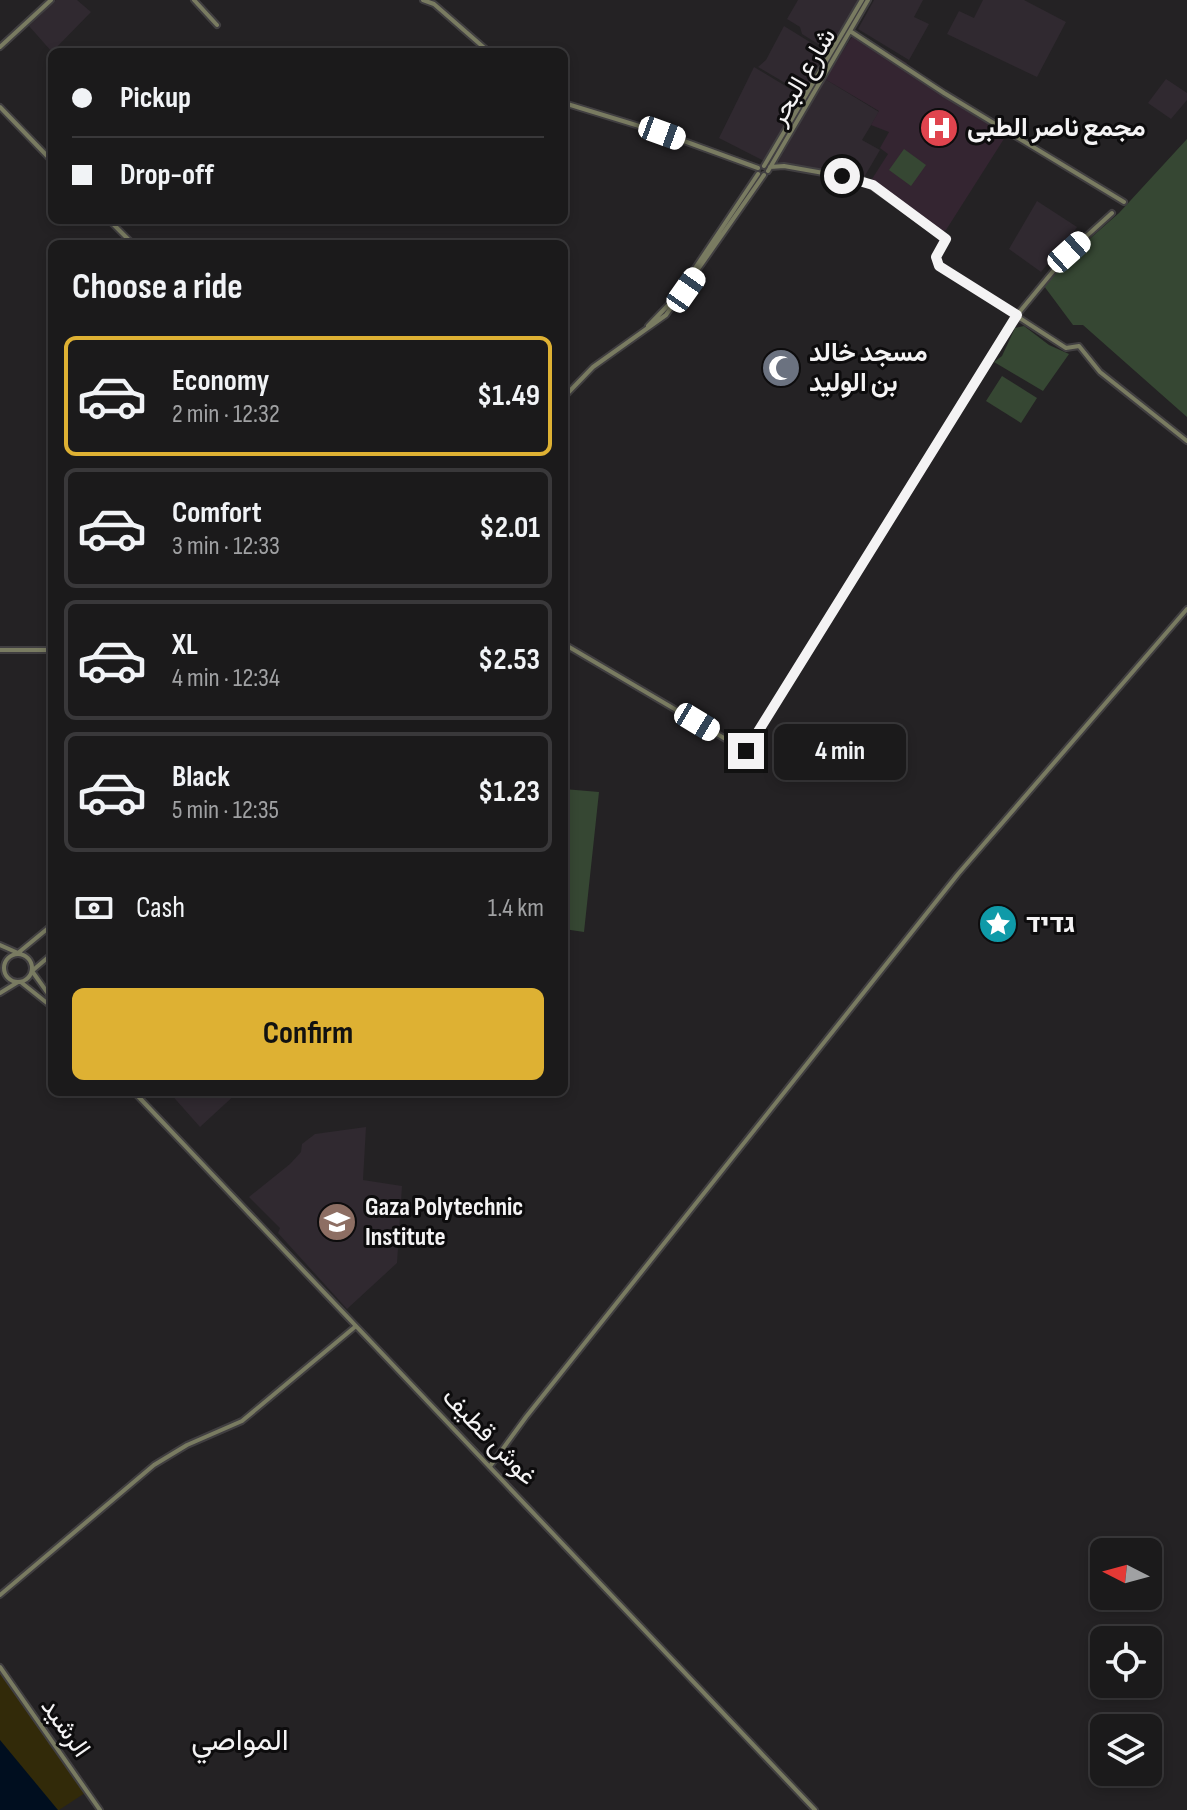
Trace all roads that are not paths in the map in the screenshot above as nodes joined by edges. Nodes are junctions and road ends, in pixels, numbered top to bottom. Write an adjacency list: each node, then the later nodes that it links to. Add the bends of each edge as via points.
1 (51, 0): 7 (street)
2 (194, 0): 5 (street)
3 (424, 0): 8 (street)
4 (865, 0): 6 (street, شارع البحر); 12 (street, شارع البحر)
5 (217, 25)
6 (850, 31): 12 (street, شارع البحر); 13 (street)
7 (0, 47)
8 (484, 48)
9 (568, 104): 12 (street)
10 (0, 107): 11 (street)
11 (48, 157)
12 (764, 170): 17 (street, via 784,166 873,185 946,239 936,257 939,266); 18 (street, شارع البحر, via 666,315 593,367)
13 (1124, 202)
14 (1112, 213): 17 (street, via 1069,252)
15 (113, 224): 16 (street)
16 (129, 240)
17 (1017, 315): 19 (street, via 1066,348 1079,346 1100,372); 21 (street, via 746,751)
18 (568, 393)
19 (1187, 441)
20 (1187, 609): 38 (street, via 958,874)
21 (568, 646)
22 (0, 650): 23 (street)
23 (48, 650)
24 (48, 928): 26 (street)
25 (0, 945): 26 (street)
26 (18, 953): 29 (street, via 9,957); 30 (street, via 29,959)
27 (0, 957): 29 (street)
28 (48, 957): 30 (street)
29 (4, 969): 31 (street); 32 (street, via 7,977)
30 (32, 971): 32 (street); 34 (street)
31 (0, 982)
32 (19, 982): 33 (street); 35 (street)
33 (0, 993)
34 (48, 993)
35 (48, 1004)
36 (138, 1096): 37 (street, غوش قطيف)
37 (356, 1326): 38 (street, غوش قطيف); 39 (street, via 242,1421 154,1465)
38 (491, 1465): 42 (street, غوش قطيف)
39 (0, 1595)
40 (0, 1667): 41 (street, الرشيد)
41 (100, 1810)
42 (815, 1810)

